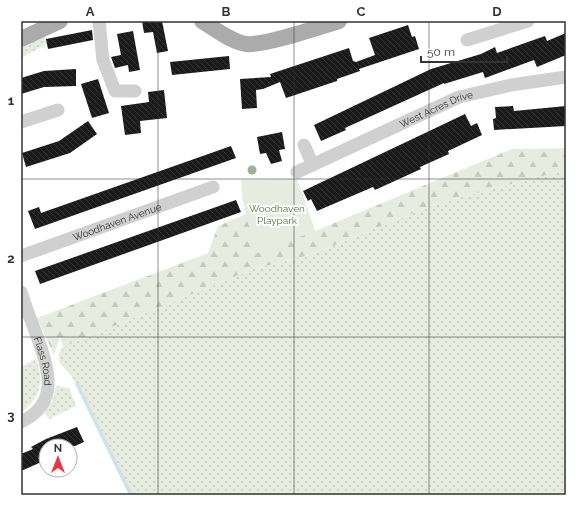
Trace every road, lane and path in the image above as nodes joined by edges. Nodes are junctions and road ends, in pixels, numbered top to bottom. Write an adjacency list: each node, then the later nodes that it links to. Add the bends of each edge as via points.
1 (60, 21): 6 (main road)
2 (99, 21): 9 (street, via 104,60 115,91)
3 (202, 21): 4 (main road, via 247,44)
4 (339, 21)
5 (528, 21): 7 (street)
6 (21, 39)
7 (467, 40)
8 (566, 77): 13 (street, West Acres Drive, via 511,85 459,97)
9 (135, 91)
10 (58, 110): 11 (street)
11 (21, 122)
12 (304, 145): 13 (street)
13 (313, 165): 14 (street, West Acres Drive)
14 (297, 172)
15 (213, 187): 16 (street, Woodhaven Avenue)
16 (21, 256)
17 (21, 292): 18 (street, Flass Road, via 49,376 48,392 43,403)
18 (21, 422)

